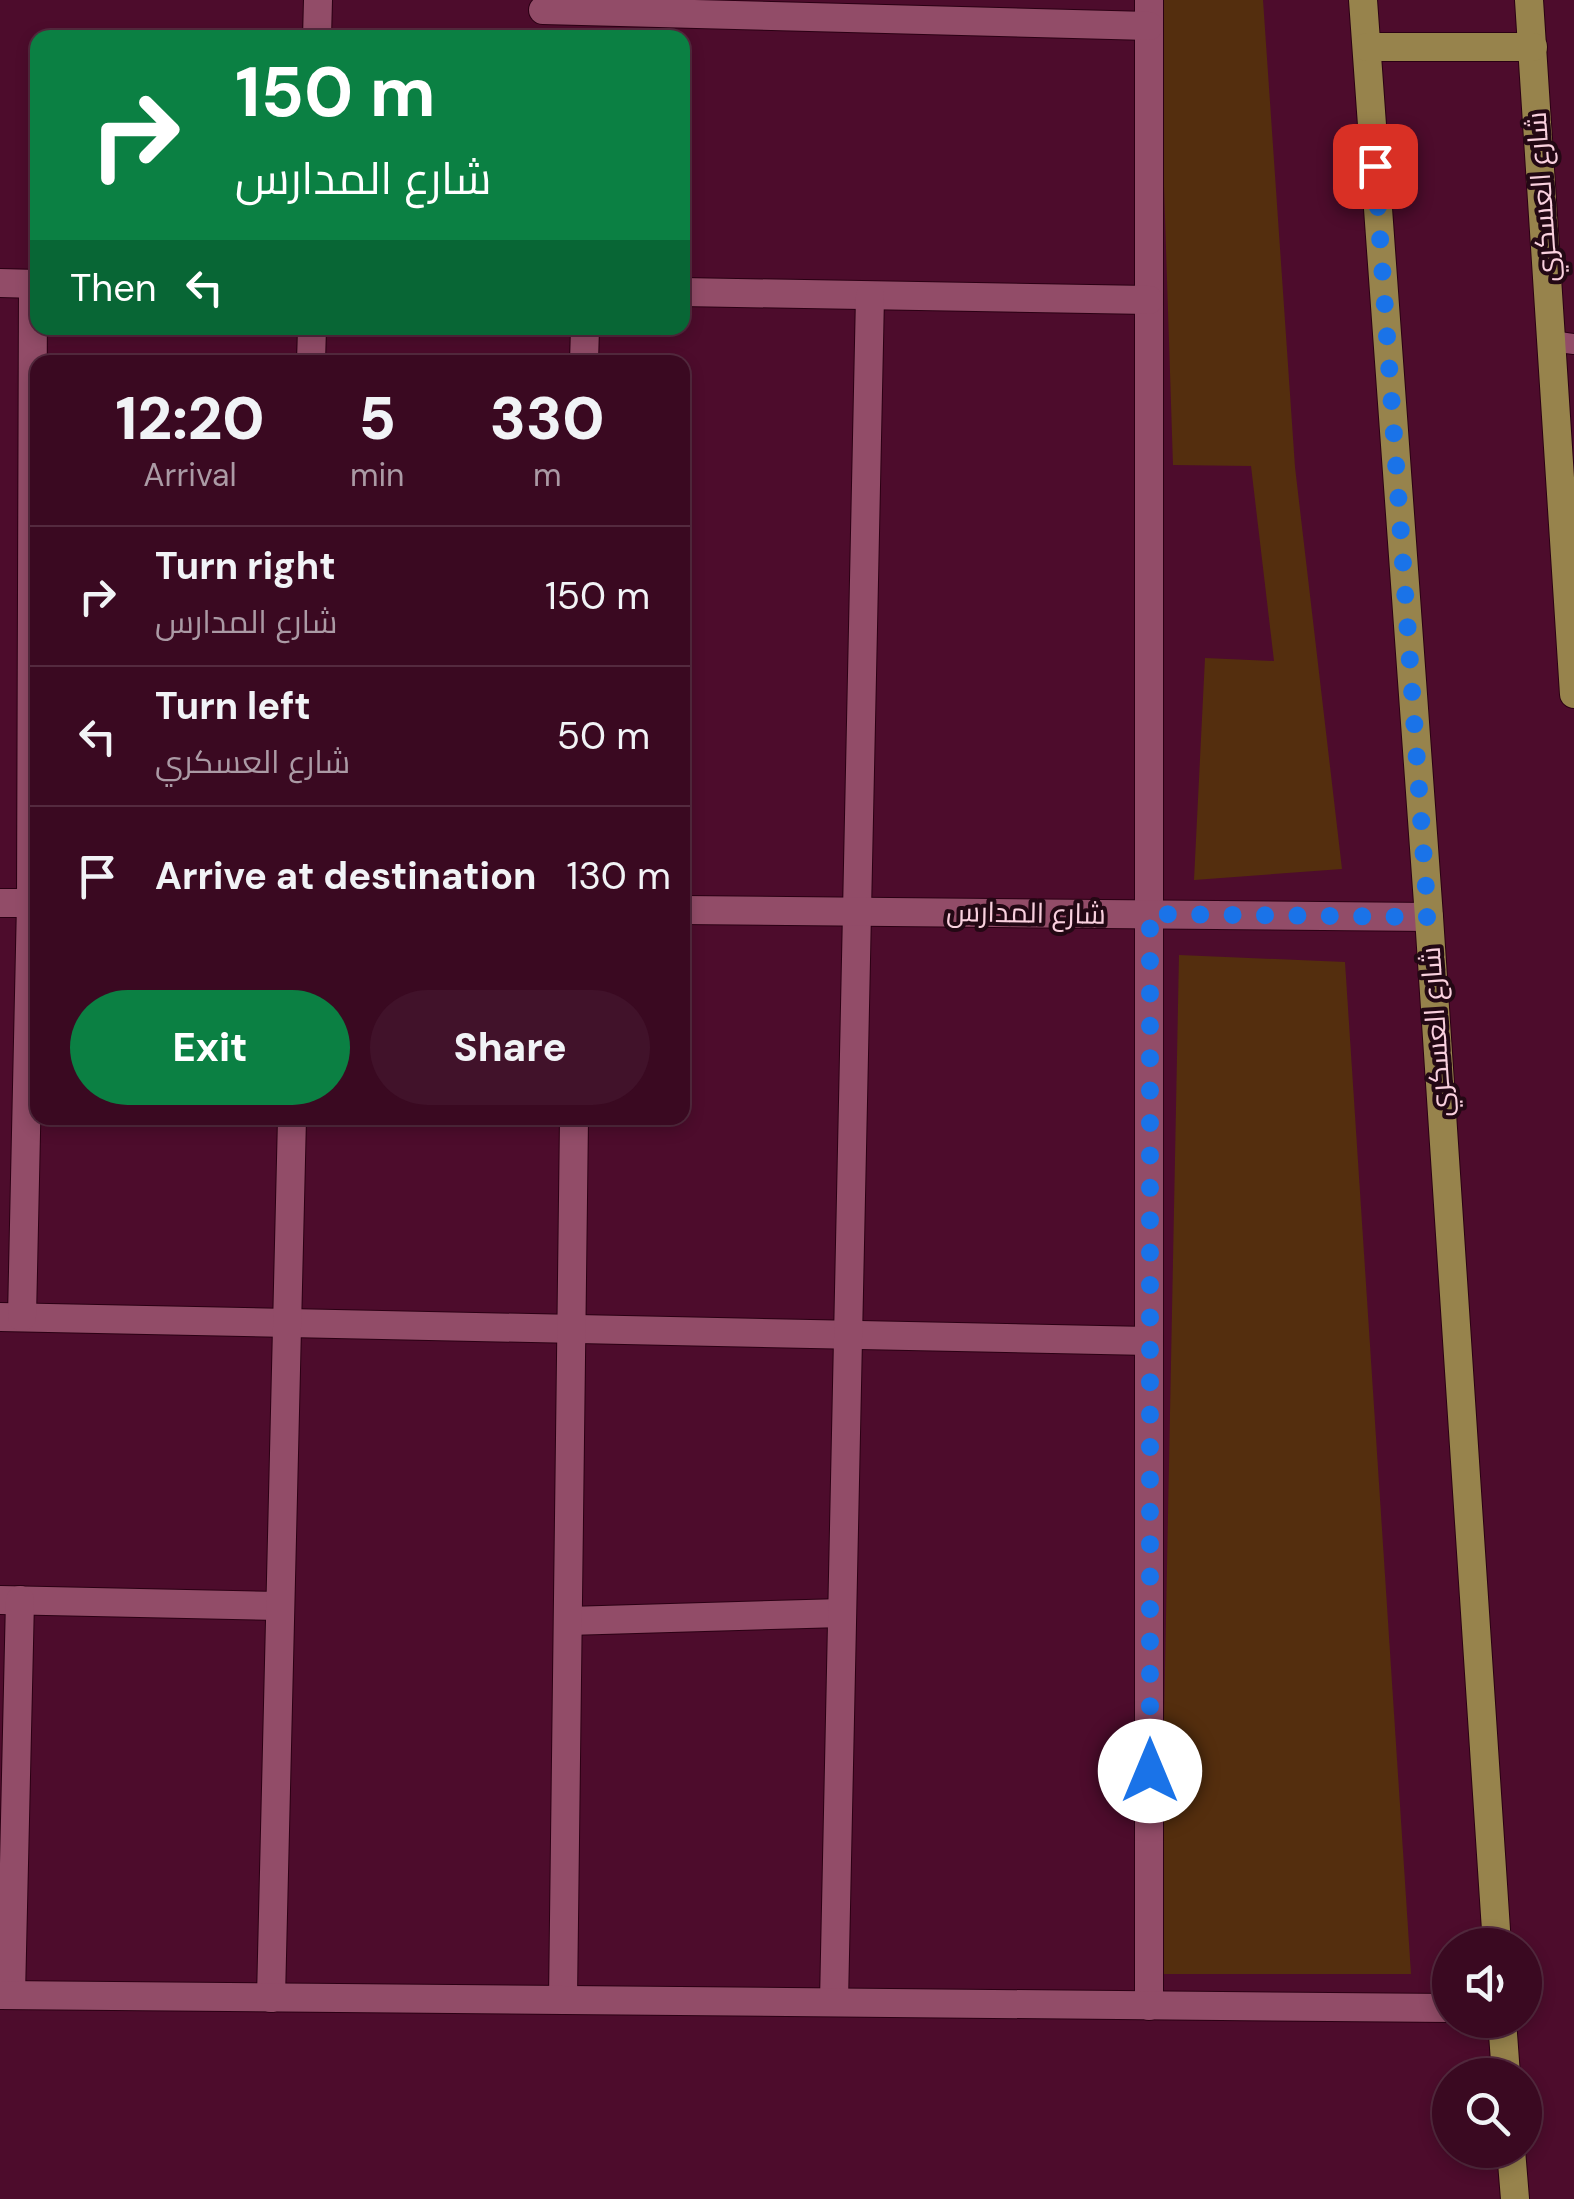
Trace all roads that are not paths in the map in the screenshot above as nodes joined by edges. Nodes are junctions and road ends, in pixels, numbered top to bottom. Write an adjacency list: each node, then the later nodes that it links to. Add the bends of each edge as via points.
1 (318, 0): 6 (street)
2 (1363, 0): 7 (main road, شارع العسكري)
3 (1529, 0): 8 (main road, شارع العسكري)
4 (1149, 13): 5 (street); 13 (street)
5 (543, 16)
6 (317, 30)
7 (1367, 47): 8 (main road); 21 (main road, شارع العسكري)
8 (1532, 47): 14 (main road, شارع العسكري)
9 (0, 283): 10 (street)
10 (30, 284)
11 (690, 292): 12 (street)
12 (870, 296): 13 (street); 19 (street)
13 (1149, 300): 20 (street)
14 (1563, 343): 15 (main road, شارع العسكري)
15 (1574, 694)
16 (0, 903): 17 (street)
17 (30, 904)
18 (690, 910): 19 (street, شارع المدارس)
19 (857, 911): 20 (street, شارع المدارس); 28 (street)
20 (1150, 914): 21 (street, شارع المدارس); 29 (street)
21 (1428, 917): 34 (main road, شارع العسكري)
22 (30, 976): 25 (street)
23 (292, 1125): 26 (street)
24 (574, 1125): 27 (street)
25 (11, 1317): 26 (street)
26 (287, 1322): 27 (street); 31 (street)
27 (571, 1329): 28 (street); 33 (street)
28 (848, 1335): 29 (street); 32 (street)
29 (1150, 1341): 39 (street)
30 (10, 1600): 31 (street); 35 (street)
31 (280, 1606): 36 (street)
32 (842, 1613): 33 (street); 38 (street)
33 (568, 1621): 37 (street)
34 (1496, 1928)
35 (5, 1995): 36 (street)
36 (271, 1998): 37 (street)
37 (563, 2000): 38 (street)
38 (834, 2002): 39 (street)
39 (1150, 2006): 40 (street)
40 (1432, 2008)
41 (1512, 2168): 42 (main road)
42 (1515, 2199)

